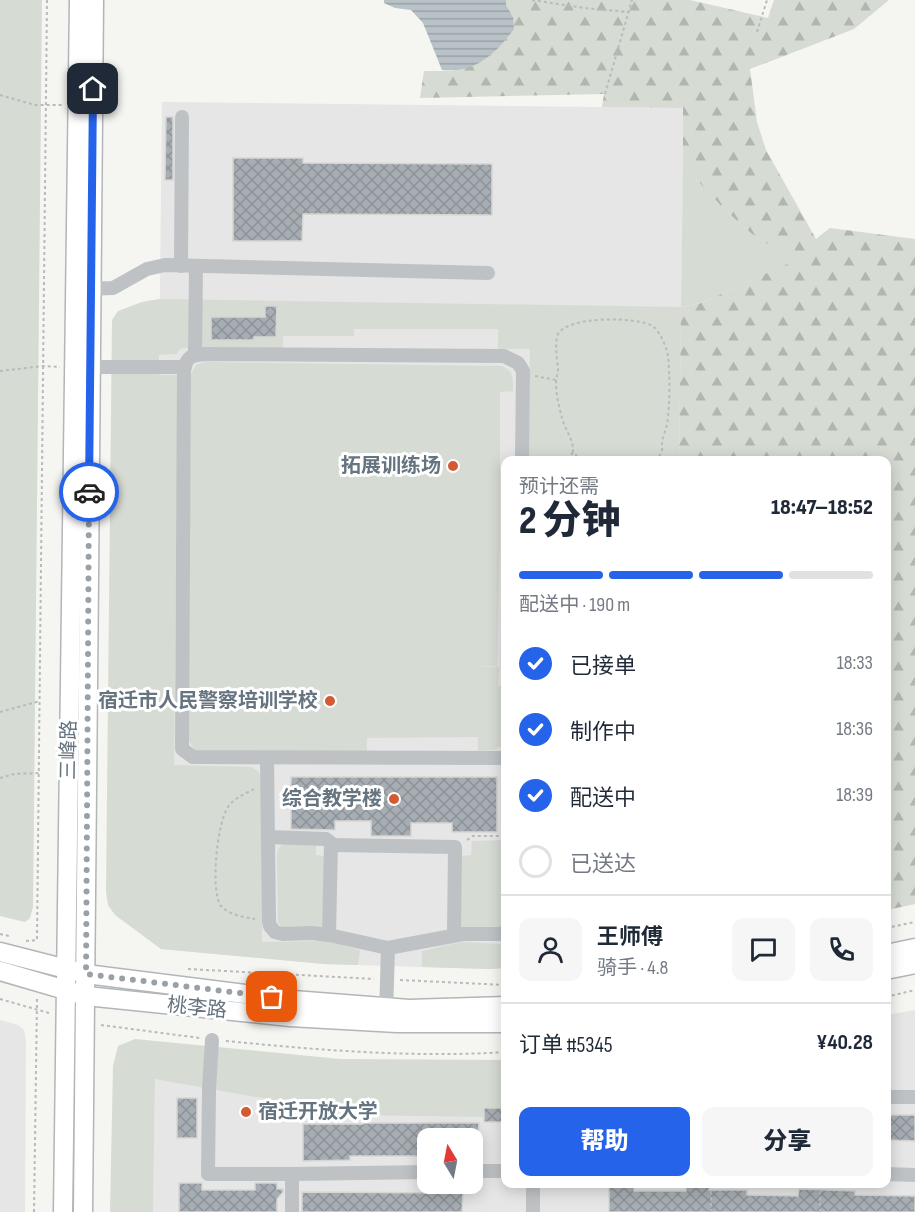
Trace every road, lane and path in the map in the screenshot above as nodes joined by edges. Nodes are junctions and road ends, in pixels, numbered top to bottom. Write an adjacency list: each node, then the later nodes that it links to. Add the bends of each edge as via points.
1 (48, 0): 11 (path)
2 (79, 0): 12 (main road, 三峰路)
3 (94, 0): 17 (main road, 三峰路)
4 (532, 0): 7 (path)
5 (632, 0): 7 (path)
6 (766, 0): 8 (path)
7 (628, 12): 9 (path)
8 (757, 32)
9 (605, 94)
10 (0, 95): 11 (path)
11 (46, 105): 12 (path); 19 (path)
12 (78, 105): 17 (main road, 三峰路)
13 (182, 117): 14 (lane)
14 (182, 266): 15 (lane); 17 (lane, via 155,266 113,288)
15 (196, 266): 16 (lane); 18 (lane)
16 (489, 273)
17 (83, 289): 20 (main road, 三峰路)
18 (195, 355): 21 (lane); 23 (lane, via 504,356 518,363)
19 (44, 366): 20 (path); 22 (path); 30 (path)
20 (82, 367): 21 (lane); 57 (main road, 三峰路); 61 (main road, 三峰路)
21 (184, 367): 32 (lane, via 182,750 193,757)
22 (0, 371)
23 (523, 371): 24 (path); 26 (lane)
24 (556, 380): 25 (path, via 561,416); 29 (path, via 557,334 566,326 610,320 653,326 665,347 669,372 667,423)
25 (573, 452): 27 (path); 28 (path)
26 (522, 456)
27 (570, 456)
28 (577, 456)
29 (660, 456)
30 (40, 701): 31 (path); 34 (path)
31 (0, 712)
32 (267, 758): 33 (lane); 36 (lane)
33 (501, 758)
34 (39, 773): 35 (path); 49 (path)
35 (0, 778)
36 (268, 783): 38 (lane); 41 (path, via 240,796 228,807 218,836 215,880 216,897 223,908)
37 (501, 836): 40 (path, via 473,836)
38 (269, 837): 39 (lane, via 326,839); 41 (lane)
39 (332, 845): 40 (lane); 46 (lane)
40 (455, 847): 47 (lane)
41 (268, 921): 46 (lane, via 275,932 283,934)
42 (915, 922): 43 (path)
43 (891, 927)
44 (0, 934): 48 (path)
45 (501, 934): 47 (lane)
46 (329, 935): 51 (lane)
47 (454, 935): 51 (lane)
48 (17, 939)
49 (37, 940): 50 (path); 55 (path)
50 (26, 941)
51 (388, 948): 62 (lane)
52 (915, 948): 54 (main road)
53 (0, 952): 55 (main road, 桃李路)
54 (891, 953)
55 (38, 961): 57 (main road, 桃李路)
56 (915, 964): 59 (main road)
57 (65, 968): 61 (main road, 桃李路); 65 (main road, 三峰路)
58 (187, 969): 62 (path)
59 (891, 969)
60 (0, 971): 63 (main road, 桃李路)
61 (86, 974): 67 (main road, 三峰路); 72 (main road, 桃李路)
62 (387, 979): 64 (path); 72 (lane)
63 (37, 982): 65 (main road, 桃李路); 71 (path)
64 (501, 985)
65 (65, 990): 67 (main road, 桃李路); 73 (main road, 三峰路)
66 (915, 990): 68 (path)
67 (86, 996): 72 (main road, 桃李路, via 290,1017); 74 (main road, 三峰路)
68 (891, 996)
69 (0, 999): 71 (path)
70 (501, 1006): 72 (main road, 桃李路, via 409,1009)
71 (37, 1009): 73 (path); 89 (path)
72 (386, 1015): 75 (main road, 桃李路)
73 (65, 1017): 90 (main road, 三峰路)
74 (85, 1023): 76 (path); 91 (main road, 三峰路)
75 (501, 1023)
76 (212, 1040): 77 (path, via 343,1052); 83 (lane, via 208,1174)
77 (501, 1052)
78 (891, 1097): 79 (lane)
79 (915, 1097)
80 (483, 1171): 81 (lane)
81 (501, 1171)
82 (417, 1172): 83 (lane)
83 (292, 1174): 92 (lane)
84 (891, 1174): 85 (lane)
85 (915, 1175)
86 (533, 1188): 93 (lane)
87 (711, 1188): 94 (path)
88 (820, 1188): 95 (path)
89 (34, 1212)
90 (63, 1212)
91 (82, 1212)
92 (291, 1212)
93 (533, 1212)
94 (711, 1212)
95 (820, 1212)

